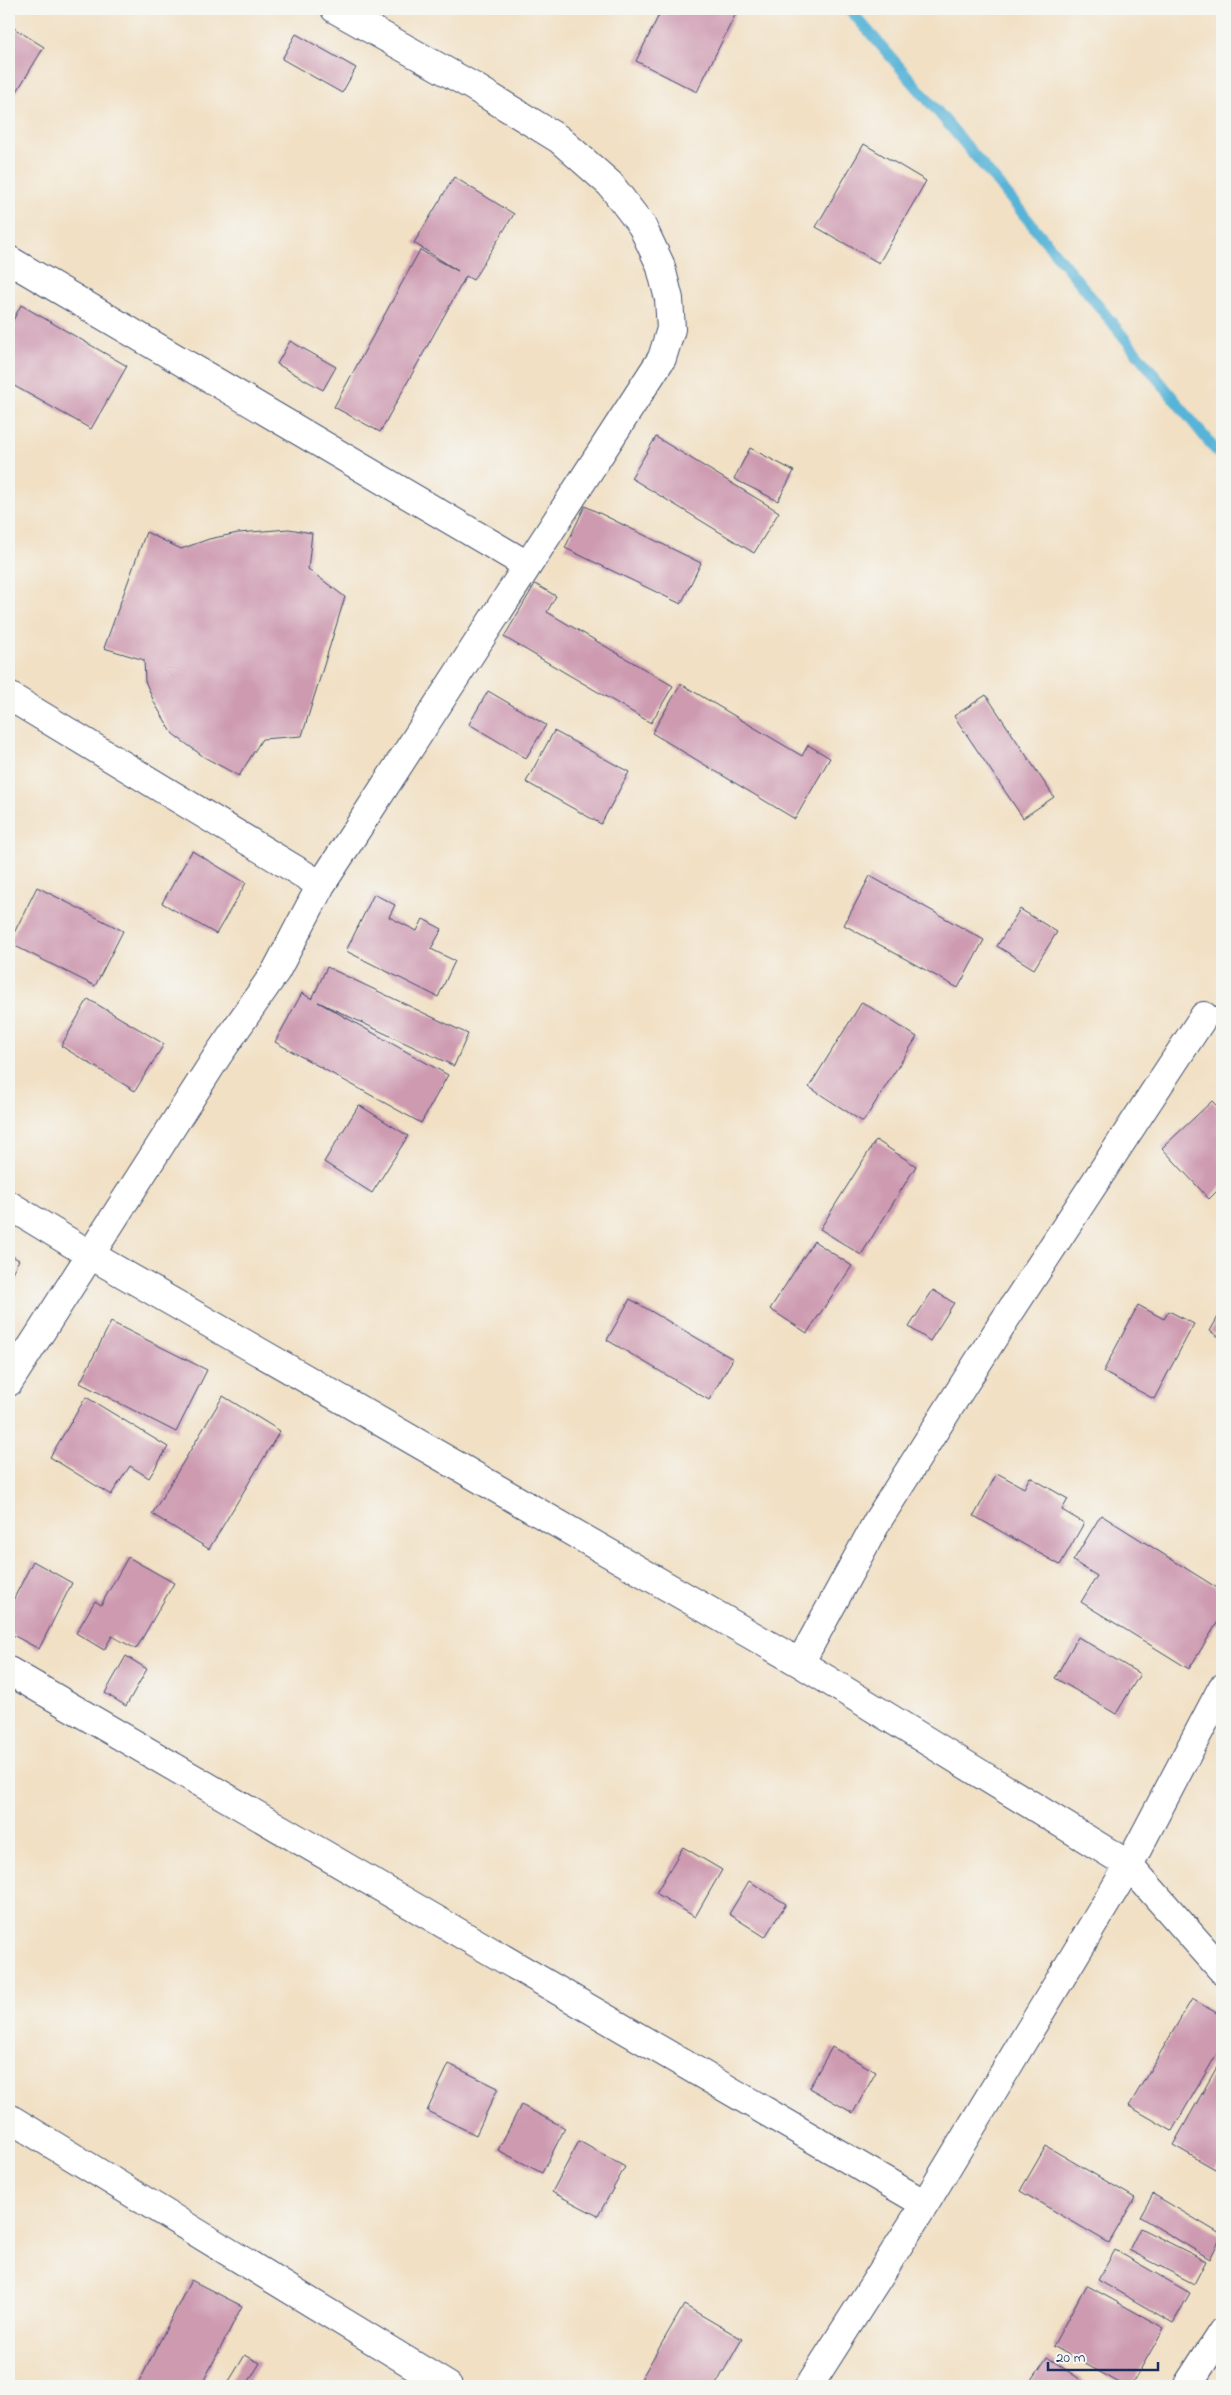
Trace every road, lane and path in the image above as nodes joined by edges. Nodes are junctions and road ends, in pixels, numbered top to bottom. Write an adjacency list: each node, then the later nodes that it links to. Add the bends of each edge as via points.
1 (335, 9): 3 (street, via 559,139 610,184 642,226 660,264 669,299 671,329 662,358)
2 (9, 260): 3 (street)
3 (527, 565): 5 (street)
4 (9, 696): 5 (street)
5 (321, 885): 8 (street, via 276,971)
6 (1204, 1016): 10 (street, via 878,1520)
7 (9, 1204): 8 (street)
8 (90, 1254): 9 (street); 10 (street)
9 (9, 1382)
10 (800, 1663): 13 (street)
11 (9, 1671): 16 (street)
12 (1222, 1688): 13 (street)
13 (1129, 1865): 14 (street); 16 (street)
14 (1222, 1970)
15 (9, 2118): 18 (street)
16 (925, 2204): 19 (street)
17 (1222, 2332): 20 (street)
18 (448, 2386)
19 (809, 2386)
20 (1187, 2386)

